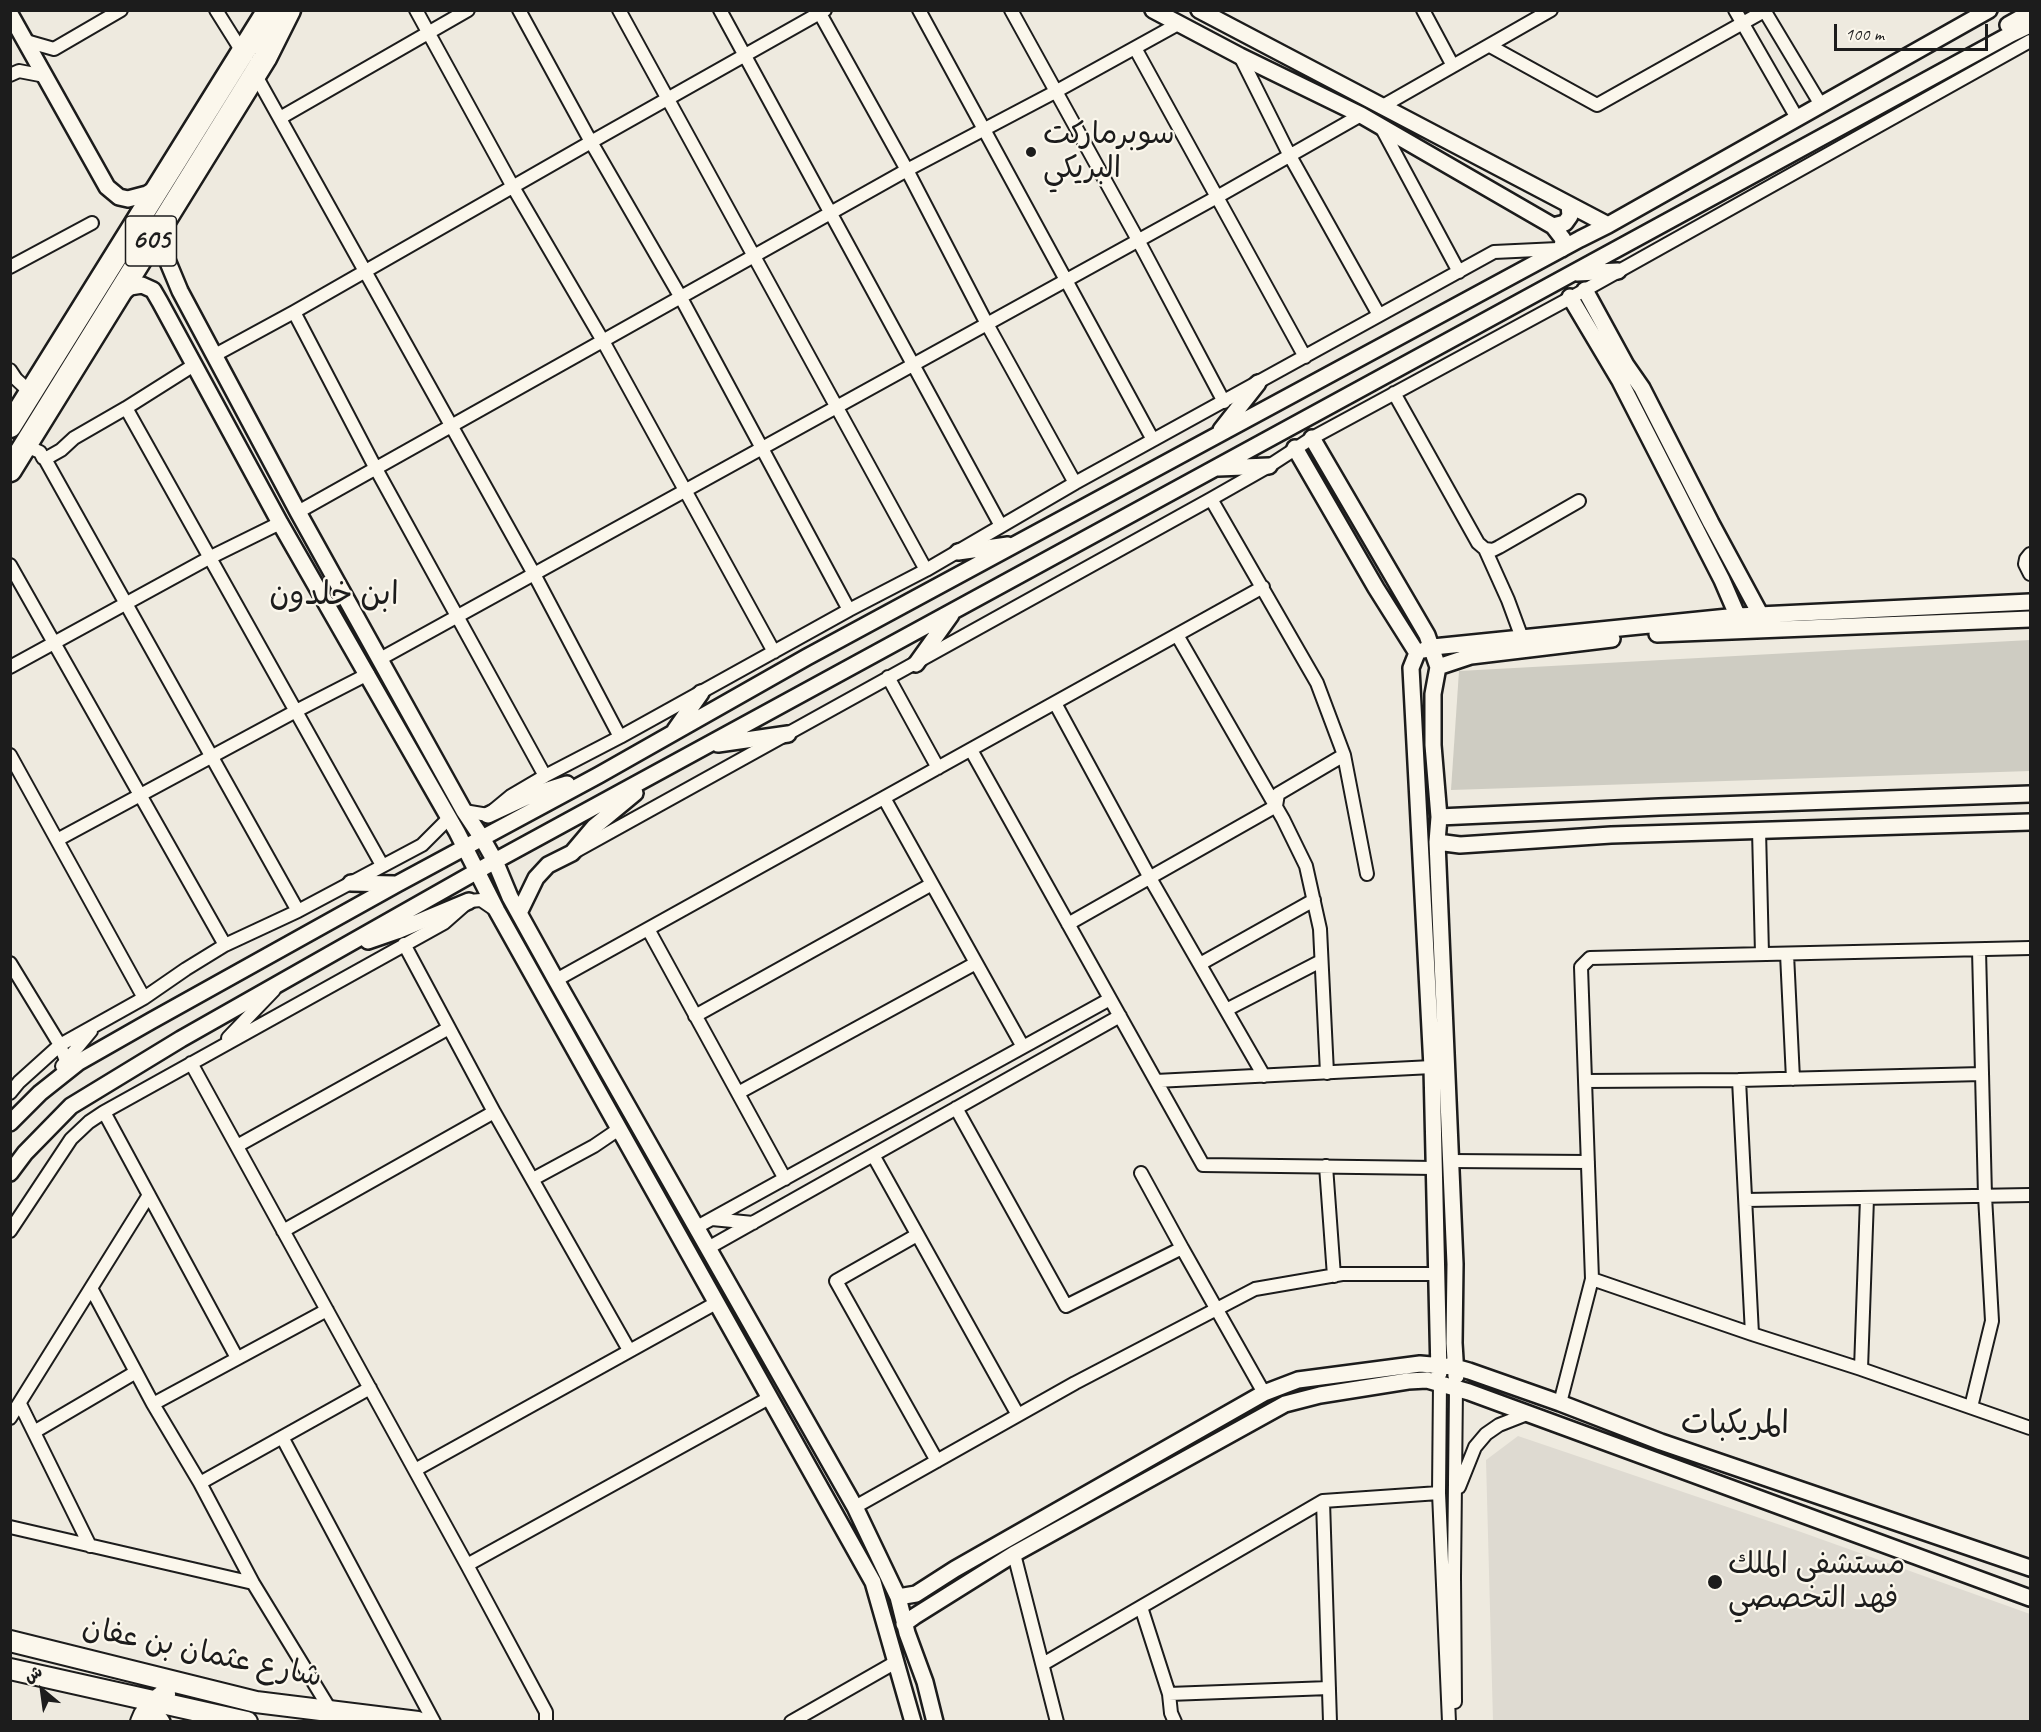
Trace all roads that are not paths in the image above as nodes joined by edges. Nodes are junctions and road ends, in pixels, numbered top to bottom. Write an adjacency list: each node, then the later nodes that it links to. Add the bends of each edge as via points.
1 (122, 10): 31 (street, via 54,49)
2 (216, 10): 35 (street)
3 (269, 10): 35 (highway, 605)
4 (289, 10): 40 (highway, 605)
5 (416, 10): 29 (street)
6 (468, 10): 29 (street)
7 (519, 10): 53 (street)
8 (619, 10): 44 (street)
9 (720, 10): 36 (street)
10 (919, 10): 52 (street)
11 (1011, 10): 43 (street)
12 (1153, 10): 25 (street)
13 (1199, 10): 47 (street)
14 (1423, 10): 38 (street)
15 (1551, 10): 33 (street)
16 (1735, 10): 24 (street)
17 (1980, 10): 27 (street)
18 (1989, 10): 27 (street)
19 (1998, 10): 27 (street)
20 (2025, 10): 39 (street, via 2024,16 1985,38)
21 (821, 11): 36 (street); 55 (street)
22 (1765, 11): 24 (street); 46 (street)
23 (10, 14): 31 (street)
24 (1742, 23): 33 (street, via 1597,105); 50 (street)
25 (1178, 24): 34 (street); 37 (street)
26 (2031, 25): 30 (street)
27 (1951, 31): 46 (street)
28 (2031, 32): 30 (street)
29 (429, 33): 49 (street); 57 (street)
30 (2011, 34): 39 (street)
31 (26, 41): 42 (street)
32 (2031, 41): 45 (street)
33 (1490, 45): 38 (street)
34 (1135, 48): 43 (street); 58 (street)
35 (243, 53): 56 (highway, 605)
36 (744, 55): 44 (street); 60 (street)
37 (1240, 56): 48 (street); 54 (street)
38 (1454, 66): 47 (street)
39 (1941, 71): 45 (street); 72 (street)
40 (255, 74): 49 (street); 64 (highway, 605)
41 (10, 75): 42 (street, via 19,71)
42 (45, 76): 56 (street, via 113,194 128,199)
43 (1055, 92): 52 (street); 65 (street)
44 (668, 99): 53 (street); 67 (street)
45 (1921, 103): 70 (street)
46 (1821, 105): 50 (street)
47 (1381, 107): 59 (street)
48 (1361, 115): 51 (street); 54 (street)
49 (280, 118): 69 (street)
50 (1797, 118): 62 (street)
51 (1380, 125): 63 (street); 71 (street)
52 (983, 129): 55 (street); 73 (street)
53 (591, 142): 57 (street); 76 (street)
54 (1290, 156): 58 (street); 81 (street)
55 (907, 170): 60 (street); 82 (street)
56 (159, 186): 90 (highway, 605)
57 (513, 187): 69 (street); 83 (street)
58 (1217, 197): 65 (street); 85 (street)
59 (1569, 205): 62 (street); 63 (street, via 1570,216 1565,224)
60 (830, 213): 67 (street); 86 (street)
61 (92, 223): 68 (street)
62 (1608, 225): 66 (street)
63 (1553, 226): 66 (street, via 1563,239)
64 (159, 229): 75 (street, via 160,243); 78 (highway, 605)
65 (1138, 240): 73 (street); 92 (street)
66 (1562, 249): 71 (street, via 1494,252); 97 (street)
67 (754, 255): 76 (street); 93 (street)
68 (10, 267)
69 (365, 271): 80 (street); 96 (street)
70 (1618, 271): 72 (street); 74 (street)
71 (1459, 272): 81 (street)
72 (1571, 274): 106 (street)
73 (1065, 280): 82 (street); 99 (street)
74 (1585, 290): 77 (street); 131 (street, via 1642,388)
75 (180, 291): 79 (street, via 167,285 160,290); 84 (street)
76 (680, 296): 83 (street); 101 (street)
77 (1570, 297): 91 (street); 132 (street, via 1620,381)
78 (115, 300): 79 (street, via 130,287 142,285 153,290); 100 (highway, 605)
79 (160, 302): 87 (street)
80 (294, 312): 84 (street); 105 (street)
81 (1379, 315): 85 (street)
82 (987, 324): 86 (street); 108 (street)
83 (603, 341): 96 (street); 109 (street)
84 (215, 355): 112 (street)
85 (1305, 357): 89 (street)
86 (914, 363): 93 (street); 114 (street)
87 (194, 365): 94 (street); 113 (street)
88 (10, 370): 90 (street)
89 (1258, 383): 92 (street); 97 (street)
90 (31, 393): 95 (highway, 605)
91 (1394, 393): 98 (street); 116 (street, via 1478,543)
92 (1224, 402): 99 (street)
93 (837, 407): 101 (street); 121 (street)
94 (126, 408): 103 (street); 119 (street)
95 (10, 426)
96 (451, 426): 105 (street); 122 (street)
97 (1216, 436): 115 (street)
98 (1312, 438): 102 (street); 136 (street)
99 (1153, 440): 108 (street)
100 (26, 446): 103 (street); 107 (highway, 605)
101 (761, 447): 109 (street); 127 (street)
102 (1295, 448): 104 (street); 138 (street)
103 (45, 459): 126 (street)
104 (1269, 466): 106 (street); 110 (street)
105 (375, 467): 112 (street); 129 (street)
106 (1215, 468): 128 (street)
107 (10, 471)
108 (1075, 483): 114 (street)
109 (685, 490): 122 (street); 137 (street)
110 (1211, 500): 124 (street); 140 (street)
111 (1579, 501): 116 (street, via 1493,550)
112 (298, 512): 139 (street)
113 (280, 523): 119 (street); 143 (street)
114 (1001, 526): 117 (street)
115 (1017, 544): 117 (street); 148 (street)
116 (1485, 549): 134 (street)
117 (958, 552): 121 (street)
118 (2031, 554): 123 (street, via 2025,564)
119 (209, 558): 126 (street); 147 (street)
120 (10, 565): 135 (street)
121 (926, 570): 127 (street)
122 (534, 574): 129 (street); 150 (street)
123 (2031, 574)
124 (1263, 587): 133 (street); 154 (street, via 1317,683)
125 (2031, 602): 131 (street)
126 (124, 603): 135 (street); 155 (street)
127 (849, 610): 137 (street)
128 (955, 610): 140 (street); 151 (street)
129 (456, 616): 139 (street); 159 (street)
130 (2031, 619): 131 (street)
131 (1765, 622): 132 (street)
132 (1741, 623): 134 (street); 142 (street, via 1471,656)
133 (1177, 635): 146 (street); 163 (street)
134 (1522, 638): 136 (street)
135 (54, 643): 141 (street); 161 (street)
136 (1432, 647): 138 (street); 142 (street)
137 (774, 652): 145 (street)
138 (1417, 653): 215 (street, via 1411,668)
139 (380, 659): 164 (street)
140 (915, 664): 144 (street)
141 (10, 667)
142 (1438, 667): 166 (street, via 1433,694 1433,745)
143 (368, 674): 147 (street); 167 (street)
144 (888, 677): 149 (street); 156 (street)
145 (700, 693): 148 (street); 150 (street)
146 (1055, 703): 152 (street); 179 (street)
147 (296, 711): 155 (street); 176 (street)
148 (672, 733): 158 (street)
149 (788, 734): 151 (street); 174 (street)
150 (620, 737): 159 (street)
151 (709, 745): 157 (street)
152 (971, 750): 156 (street); 188 (street)
153 (10, 755): 171 (street)
154 (1344, 755): 163 (street, via 1278,794); 178 (street)
155 (211, 757): 161 (street); 185 (street)
156 (938, 768): 162 (street)
157 (659, 772): 174 (street, via 594,827); 175 (street)
158 (599, 775): 165 (street, via 529,796); 170 (street)
159 (545, 776): 165 (street)
160 (2031, 794): 166 (street)
161 (139, 796): 171 (street); 191 (street)
162 (884, 798): 182 (street); 189 (street)
163 (1276, 806): 179 (street); 183 (street, via 1306,866)
164 (464, 812): 165 (street); 170 (street)
165 (488, 815)
166 (1440, 817): 172 (street)
167 (449, 818): 173 (street); 176 (street, via 422,846)
168 (2031, 822): 169 (street)
169 (1759, 830): 172 (street, via 1460,845); 195 (street)
170 (482, 838): 173 (street); 175 (street)
171 (57, 840): 203 (street)
172 (1437, 842): 233 (street)
173 (464, 848): 177 (street); 181 (street)
174 (572, 853): 187 (street, via 548,865 536,878)
175 (495, 861): 177 (street); 187 (street)
176 (382, 866): 180 (street)
177 (478, 871): 186 (street); 194 (street)
178 (1367, 874)
179 (1150, 878): 188 (street); 200 (street)
180 (351, 883): 181 (street); 185 (street)
181 (397, 884): 224 (street, via 79,1062)
182 (932, 884): 199 (street); 206 (street)
183 (1314, 900): 197 (street); 200 (street)
184 (468, 901): 186 (street, via 481,900); 190 (street, via 444,923); 194 (street)
185 (298, 911): 191 (street)
186 (498, 911): 230 (street)
187 (519, 913): 201 (street)
188 (1068, 924): 204 (street)
189 (648, 929): 201 (street); 206 (street)
190 (404, 944): 209 (street); 212 (street)
191 (225, 945): 203 (street)
192 (2031, 948): 193 (street)
193 (1979, 950): 196 (street); 217 (street)
194 (337, 951): 202 (street)
195 (1762, 954): 196 (street); 222 (street, via 1590,958 1581,967)
196 (1787, 954): 219 (street)
197 (1321, 961): 205 (street); 216 (street)
198 (10, 963): 210 (street)
199 (976, 963): 211 (street); 225 (street)
200 (1200, 964): 205 (street)
201 (556, 980): 248 (street)
202 (280, 984): 212 (street); 237 (street, via 181,1038 71,1106)
203 (144, 998): 208 (street)
204 (1110, 999): 207 (street); 211 (street)
205 (1226, 1010): 218 (street)
206 (695, 1016): 225 (street)
207 (1120, 1016): 221 (street); 226 (street)
208 (97, 1023): 210 (street); 213 (street)
209 (449, 1028): 228 (street); 231 (street)
210 (60, 1045): 213 (street); 223 (street)
211 (1023, 1047): 240 (street)
212 (219, 1048): 214 (street)
213 (66, 1061): 224 (street)
214 (191, 1063): 227 (street); 231 (street)
215 (1431, 1067): 216 (street); 236 (street)
216 (1327, 1073): 218 (street)
217 (1982, 1074): 219 (street); 243 (street)
218 (1264, 1076): 221 (street)
219 (1793, 1078): 220 (street)
220 (1739, 1080): 222 (street); 245 (street)
221 (1156, 1081): 235 (street, via 1203,1165)
222 (1585, 1082): 234 (street)
223 (10, 1093)
224 (40, 1093): 229 (street)
225 (738, 1093): 240 (street)
226 (956, 1108): 232 (street); 253 (street, via 1066,1306)
227 (104, 1112): 241 (street); 250 (street, via 71,1139)
228 (494, 1112): 239 (street); 249 (street)
229 (10, 1123)
230 (619, 1130): 239 (street); 258 (street)
231 (237, 1146): 249 (street)
232 (873, 1155): 247 (street); 251 (street)
233 (1451, 1161): 234 (street); 265 (street)
234 (1588, 1161): 256 (street)
235 (1326, 1166): 236 (street); 255 (street)
236 (1435, 1168): 254 (street)
237 (10, 1173)
238 (1141, 1173): 253 (street)
239 (532, 1179): 262 (street)
240 (785, 1179): 246 (street)
241 (149, 1195): 257 (street); 263 (street)
242 (2031, 1195): 243 (street)
243 (1985, 1196): 244 (street); 276 (street, via 1992,1321)
244 (1867, 1198): 245 (street); 266 (street)
245 (1746, 1200): 261 (street)
246 (712, 1219): 247 (street); 248 (street)
247 (753, 1223): 252 (street)
248 (697, 1227): 252 (street)
249 (283, 1231): 260 (street)
250 (10, 1232)
251 (917, 1235): 278 (street); 285 (street, via 836,1281)
252 (708, 1248): 291 (street)
253 (1182, 1248): 259 (street)
254 (1438, 1274): 255 (street); 264 (street)
255 (1334, 1276): 259 (street, via 1255,1289)
256 (1592, 1279): 261 (street); 273 (street)
257 (91, 1288): 267 (street); 274 (street)
258 (716, 1303): 262 (street); 272 (street)
259 (1218, 1309): 271 (street); 278 (street)
260 (327, 1310): 263 (street); 269 (street)
261 (1752, 1334): 266 (street)
262 (629, 1350): 286 (street)
263 (237, 1358): 275 (street)
264 (1439, 1364): 265 (street); 268 (street); 271 (street, via 1299,1380)
265 (1455, 1367): 270 (street); 273 (street)
266 (1861, 1369): 276 (street)
267 (136, 1372): 275 (street); 281 (street)
268 (1440, 1383): 270 (street); 289 (street); 294 (street, via 1408,1381 1285,1404)
269 (370, 1388): 282 (street); 286 (street)
270 (1456, 1388): 277 (street); 288 (street)
271 (1264, 1393): 298 (street, via 916,1594)
272 (769, 1398): 295 (street); 303 (street, via 873,1582)
273 (1560, 1403): 283 (street)
274 (20, 1404): 279 (street); 281 (street)
275 (153, 1404): 287 (street)
276 (1971, 1407): 280 (street)
277 (1527, 1414): 284 (street); 288 (street, via 1499,1425 1474,1447)
278 (1018, 1415): 285 (street)
279 (10, 1418)
280 (2031, 1428)
281 (34, 1432): 293 (street)
282 (282, 1437): 287 (street); 320 (street)
283 (1661, 1442): 284 (street, via 1644,1444 1617,1437); 296 (street)
284 (1607, 1443): 299 (street)
285 (937, 1461): 291 (street)
286 (415, 1470): 295 (street)
287 (200, 1482): 297 (street)
288 (1456, 1493): 329 (street)
289 (1438, 1494): 290 (street); 328 (street)
290 (1323, 1502): 300 (street); 308 (street)
291 (855, 1507): 298 (street)
292 (10, 1527): 293 (street)
293 (90, 1546): 297 (street)
294 (1014, 1554): 301 (street); 304 (street)
295 (467, 1564): 321 (street, via 546,1712)
296 (2031, 1568)
297 (253, 1583): 311 (street)
298 (898, 1597): 301 (street)
299 (2031, 1598)
300 (1141, 1607): 304 (street); 309 (street)
301 (904, 1624): 324 (street, via 926,1683)
302 (10, 1641): 307 (main road, شارع عثمان بن عفان)
303 (896, 1662): 322 (street); 323 (street)
304 (1042, 1664): 325 (street)
305 (10, 1669): 306 (main road, شارع عثمان بن عفان)
306 (96, 1687): 310 (main road, شارع عثمان بن عفان); 313 (street, via 128,1701 135,1712)
307 (200, 1688): 310 (main road, via 185,1687); 311 (main road, شارع عثمان بن عفان, via 256,1702)
308 (1329, 1688): 309 (street); 327 (street)
309 (1169, 1694): 326 (street)
310 (156, 1701): 312 (main road, شارع عثمان بن عفان); 314 (main road)
311 (331, 1711): 319 (main road, شارع عثمان بن عفان)
312 (226, 1717): 317 (street, via 194,1717); 318 (main road, شارع عثمان بن عفان)
313 (133, 1722)
314 (141, 1722)
315 (149, 1722): 316 (street)
316 (162, 1722)
317 (185, 1722)
318 (247, 1722)
319 (418, 1722)
320 (435, 1722)
321 (546, 1722)
322 (791, 1722)
323 (913, 1722)
324 (935, 1722)
325 (1057, 1722)
326 (1175, 1722)
327 (1330, 1722)
328 (1449, 1722)
329 (1454, 1722)

